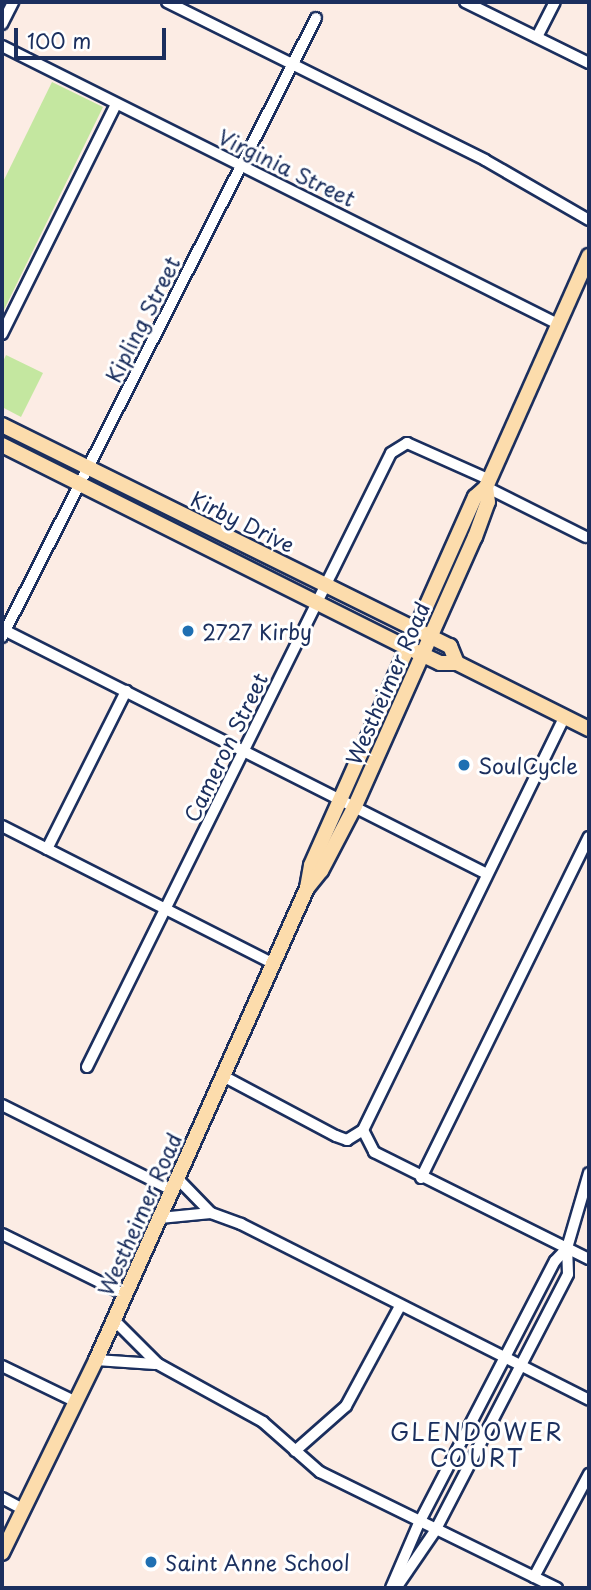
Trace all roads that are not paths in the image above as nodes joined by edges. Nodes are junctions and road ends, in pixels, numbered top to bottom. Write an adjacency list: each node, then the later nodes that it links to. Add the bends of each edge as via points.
1 (13, 2): 6 (street)
2 (167, 2): 10 (street)
3 (465, 2): 7 (street)
4 (555, 2): 7 (street)
5 (316, 18): 10 (street, Kipling Street)
6 (2, 24)
7 (537, 37): 9 (street)
8 (2, 46): 11 (street, Virginia Street)
9 (589, 63)
10 (293, 65): 12 (street, Kipling Street); 13 (street, via 485,160)
11 (116, 104): 12 (street, Virginia Street); 16 (street)
12 (242, 166): 15 (street, Virginia Street); 19 (street, Kipling Street)
13 (589, 220)
14 (589, 256): 15 (main road, Westheimer Road)
15 (556, 323): 21 (main road, Westheimer Road)
16 (2, 334)
17 (2, 425): 19 (main road, Kirby Drive)
18 (2, 445): 20 (main road, Kirby Drive)
19 (87, 468): 20 (street, Kipling Street); 23 (main road, Kirby Drive)
20 (79, 483): 24 (main road, Kirby Drive); 26 (street, Kipling Street)
21 (488, 484): 22 (street); 23 (street, Cameron Street, via 426,449 407,443 398,446); 25 (main road, Westheimer Road, via 475,496); 27 (main road, Westheimer Road, via 488,502)
22 (586, 537)
23 (326, 585): 24 (street, Cameron Street); 25 (main road, Kirby Drive)
24 (318, 603): 28 (main road, Kirby Drive); 34 (street, Cameron Street)
25 (416, 630): 27 (main road, Kirby Drive); 28 (main road, Westheimer Road)
26 (3, 632): 31 (street)
27 (430, 637): 29 (main road, Westheimer Road); 30 (main road, Kirby Drive, via 450,646)
28 (408, 648): 29 (main road, Kirby Drive); 35 (main road, Westheimer Road)
29 (422, 655): 30 (main road, Kirby Drive, via 440,663); 36 (main road, Westheimer Road)
30 (457, 663): 32 (main road, Kirby Drive)
31 (126, 691): 34 (street); 39 (street)
32 (564, 717): 33 (main road, Kirby Drive); 40 (street)
33 (589, 729)
34 (245, 751): 35 (street); 42 (street, Cameron Street)
35 (341, 799): 36 (street); 41 (main road, Westheimer Road, via 311,865)
36 (355, 806): 40 (street); 41 (main road, Westheimer Road)
37 (2, 827): 39 (street)
38 (589, 836): 49 (street)
39 (47, 849): 42 (street)
40 (485, 873): 47 (street)
41 (307, 888): 43 (main road, Westheimer Road)
42 (166, 909): 43 (street); 44 (street, Cameron Street)
43 (272, 964): 45 (main road, Westheimer Road)
44 (87, 1068)
45 (223, 1076): 47 (street, via 336,1136 347,1140); 50 (main road, Westheimer Road)
46 (2, 1105): 50 (street)
47 (363, 1130): 49 (street, via 374,1152)
48 (589, 1173): 54 (street)
49 (421, 1178): 54 (street)
50 (174, 1184): 51 (street); 52 (main road, Westheimer Road)
51 (211, 1213): 52 (street); 57 (street)
52 (160, 1218): 56 (main road, Westheimer Road)
53 (2, 1234): 56 (street)
54 (567, 1248): 55 (street); 59 (street, via 555,1261); 62 (street, via 568,1274)
55 (589, 1259)
56 (126, 1295): 58 (main road, Westheimer Road)
57 (400, 1306): 59 (street); 66 (street, via 346,1406)
58 (114, 1321): 60 (main road, Westheimer Road); 61 (street)
59 (507, 1356): 62 (street); 70 (street)
60 (96, 1360): 61 (street); 65 (main road, Westheimer Road)
61 (158, 1364): 66 (street, via 263,1422)
62 (522, 1364): 64 (street); 71 (street)
63 (2, 1366): 65 (street)
64 (589, 1400)
65 (76, 1402): 69 (main road, Westheimer Road)
66 (295, 1451): 70 (street, via 320,1472)
67 (589, 1474): 73 (street)
68 (2, 1498): 69 (street)
69 (23, 1509): 72 (main road, Westheimer Road)
70 (419, 1523): 71 (street); 74 (street)
71 (435, 1531): 73 (street); 74 (street)
72 (2, 1553)
73 (534, 1577): 75 (street)
74 (394, 1588)
75 (557, 1588)

